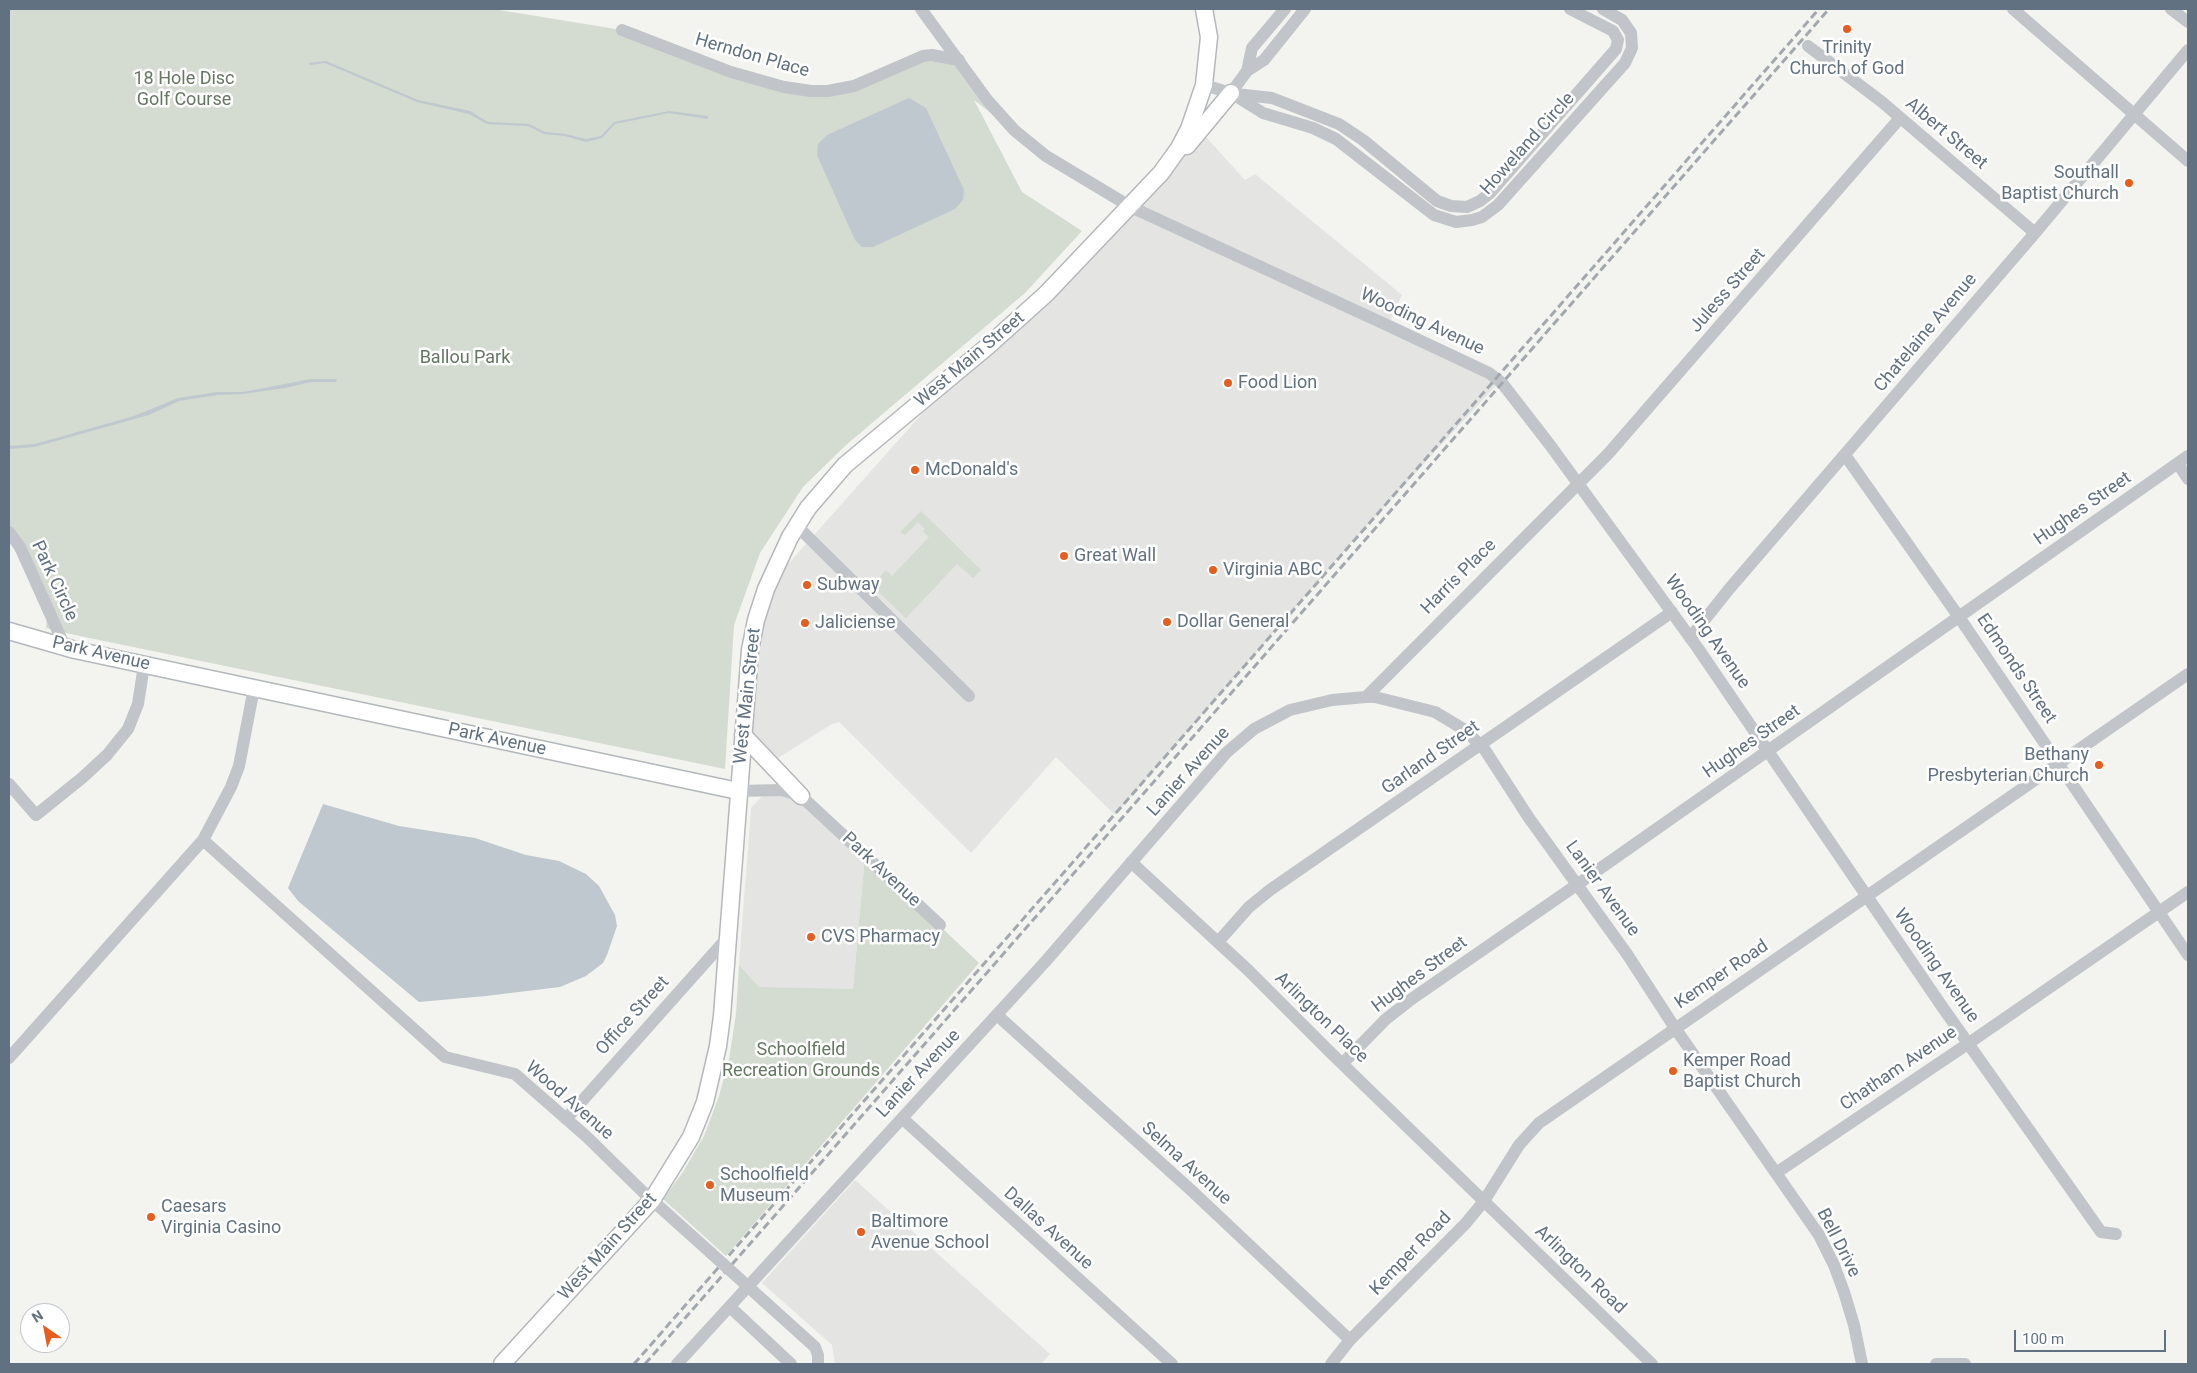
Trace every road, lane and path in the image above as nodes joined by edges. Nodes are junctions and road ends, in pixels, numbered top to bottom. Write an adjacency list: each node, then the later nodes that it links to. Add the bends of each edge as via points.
1 (921, 9): 14 (street, Wooding Avenue)
2 (1204, 9): 18 (main road, West Main Street, via 1208,37)
3 (1285, 9): 16 (street, via 1252,48)
4 (1306, 9): 16 (street, via 1264,60)
5 (1570, 9): 9 (street, Howeland Circle)
6 (1604, 9): 17 (street, Howeland Circle, via 1622,20 1633,41 1625,63)
7 (2013, 9): 20 (street)
8 (2171, 9): 10 (street)
9 (1589, 13): 15 (street, Howeland Circle, via 1610,29 1618,40 1616,49)
10 (2188, 22)
11 (622, 30): 14 (street, Herndon Place, via 731,72 811,92 854,86 923,56)
12 (1808, 46): 21 (street, Albert Street)
13 (2188, 50): 20 (street, Chatelaine Avenue)
14 (959, 60): 32 (street, Wooding Avenue, via 988,101 1029,144)
15 (1597, 70): 17 (street); 28 (street, Howeland Circle)
16 (1247, 71): 19 (street)
17 (1609, 81): 30 (street, Howeland Circle)
18 (1204, 84): 19 (street, Howeland Circle); 27 (main road, West Main Street, via 1189,129)
19 (1231, 94): 22 (street, Howeland Circle, via 1272,98); 23 (street, Howeland Circle, via 1263,113); 27 (main road)
20 (2133, 114): 25 (street); 33 (street, Chatelaine Avenue)
21 (1900, 118): 33 (street, Albert Street); 37 (street, Juless Street)
22 (1331, 120): 23 (street); 24 (street, Howeland Circle)
23 (1323, 133): 26 (street, Howeland Circle, via 1336,139)
24 (1382, 156): 26 (street); 29 (street, Howeland Circle)
25 (2188, 161)
26 (1373, 168): 31 (street, Howeland Circle)
27 (1161, 173): 32 (main road, West Main Street)
28 (1493, 190): 29 (street, Howeland Circle, via 1480,202 1467,207 1451,206); 30 (street)
29 (1430, 196): 31 (street)
30 (1503, 199): 31 (street, Howeland Circle, via 1482,217 1463,222 1441,218)
31 (1421, 206)
32 (1130, 207): 37 (street, Wooding Avenue, via 1489,373 1510,391); 38 (main road, West Main Street, via 1019,319 845,464)
33 (2035, 233): 34 (street, Chatelaine Avenue)
34 (1845, 455): 41 (street, Edmonds Street); 43 (street, Chatelaine Avenue)
35 (2183, 460): 36 (street); 41 (street, Hughes Street)
36 (2188, 479)
37 (1579, 484): 40 (street, Wooding Avenue); 49 (street, Harris Place)
38 (797, 526): 48 (street); 50 (main road, West Main Street, via 777,562 756,620 750,650)
39 (9, 532): 44 (street, Park Circle, via 20,548)
40 (1672, 612): 43 (street, Wooding Avenue); 51 (street, Garland Street)
41 (1959, 617): 52 (street, Hughes Street); 53 (street, Edmonds Street)
42 (9, 631): 44 (main road, Park Avenue)
43 (1690, 638): 52 (street, Wooding Avenue)
44 (65, 647): 45 (main road, Park Avenue)
45 (144, 665): 47 (main road, Park Avenue); 54 (street, via 138,704 128,728 119,742 82,778 36,815)
46 (2188, 674): 53 (street, Kemper Road)
47 (254, 688): 55 (main road, Park Avenue); 57 (street, via 239,766)
48 (969, 696)
49 (1366, 697): 51 (street, Lanier Avenue, via 1436,712 1466,730); 58 (street, Lanier Avenue, via 1308,704 1284,712 1254,729 1226,753)
50 (744, 735): 55 (main road, West Main Street); 56 (main road)
51 (1480, 744): 59 (street, Lanier Avenue); 65 (street, Garland Street, via 1270,890)
52 (1768, 752): 59 (street, Hughes Street); 61 (street, Wooding Avenue)
53 (2059, 764): 61 (street, Kemper Road); 62 (street, Edmonds Street)
54 (9, 784)
55 (738, 791): 56 (street, Park Avenue, via 782,790); 64 (main road, West Main Street)
56 (801, 796): 63 (street, Park Avenue)
57 (203, 840): 70 (street); 73 (street, Wood Avenue, via 446,1057 515,1074)
58 (1131, 862): 65 (street, Arlington Place); 67 (street, Lanier Avenue)
59 (1578, 884): 68 (street, Lanier Avenue); 71 (street, Hughes Street, via 1413,998 1386,1019)
60 (2188, 892): 62 (street, Chatham Avenue)
61 (1867, 896): 68 (street, Kemper Road); 69 (street, Wooding Avenue)
62 (2158, 912): 66 (street, Edmonds Street); 69 (street, Chatham Avenue)
63 (940, 926)
64 (728, 937): 73 (street, Office Street); 75 (main road, West Main Street, via 720,1036 705,1102 691,1137)
65 (1218, 942): 71 (street, Arlington Place)
66 (2188, 955)
67 (997, 1015): 72 (street, Lanier Avenue); 79 (street, Selma Avenue)
68 (1675, 1028): 74 (street, Lanier Avenue); 76 (street, Kemper Road, via 1539,1123 1520,1145)
69 (1969, 1043): 74 (street, Chatham Avenue); 77 (street, Wooding Avenue, via 2101,1232)
70 (9, 1058)
71 (1342, 1064): 76 (street, Arlington Place)
72 (902, 1118): 78 (street, Lanier Avenue); 84 (street, Dallas Avenue)
73 (566, 1119): 75 (street, Wood Avenue)
74 (1776, 1173): 87 (street, Bell Drive, via 1819,1235 1834,1265 1854,1325)
75 (652, 1200): 80 (main road, West Main Street); 83 (street, Wood Avenue, bridge, via 815,1348)
76 (1484, 1201): 79 (street, Kemper Road); 86 (street, Arlington Road)
77 (2116, 1234)
78 (730, 1307): 81 (street, Lanier Avenue); 82 (street)
79 (1350, 1340): 85 (street, Kemper Road)
80 (502, 1364)
81 (677, 1364)
82 (791, 1364)
83 (818, 1364)
84 (1172, 1364)
85 (1331, 1364)
86 (1652, 1364)
87 (1862, 1364)
88 (1936, 1364): 89 (street)
89 (1965, 1364)

